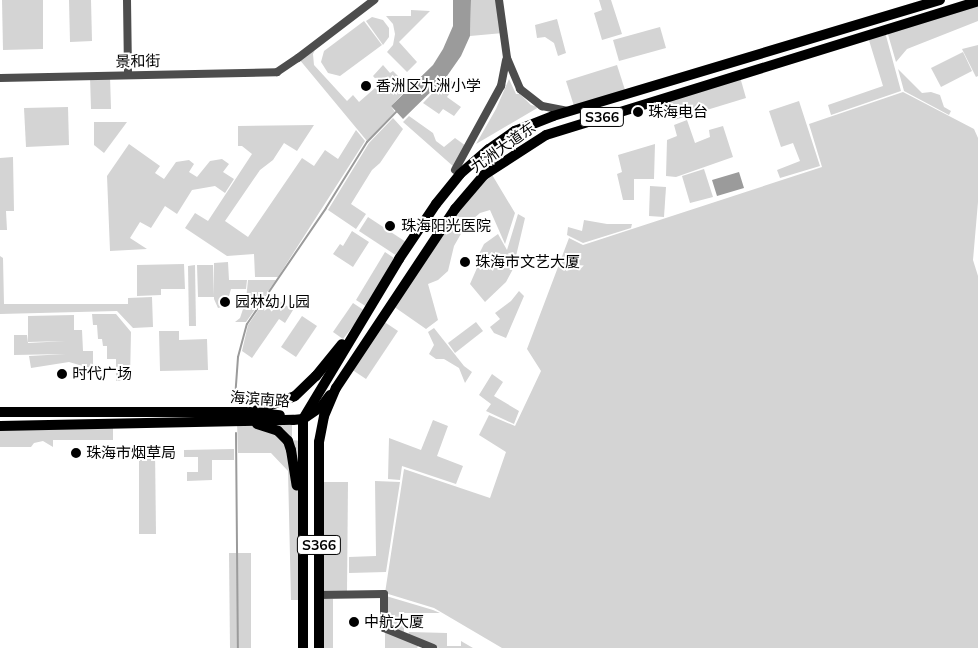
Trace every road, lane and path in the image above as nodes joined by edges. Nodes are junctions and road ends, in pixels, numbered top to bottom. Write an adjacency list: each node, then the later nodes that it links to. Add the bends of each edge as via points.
1 (128, 0): 7 (street)
2 (374, 0): 7 (street, 景和街, via 277,72)
3 (499, 0): 6 (street)
4 (940, 0): 9 (main road, 九洲大道东 / S366)
5 (971, 2): 12 (main road, 九洲大道东 / S366, via 585,122 546,135 514,154 484,175 455,208)
6 (507, 58): 9 (street, via 514,80 527,96 542,106); 10 (street, via 501,86)
7 (128, 75): 8 (street, 景和街)
8 (0, 78)
9 (567, 111): 11 (main road, 九洲大道东 / S366, via 515,131 460,174 431,212)
10 (455, 170)
11 (368, 311): 14 (main road, via 316,376 295,396); 15 (main road, 九洲大道东 / S366)
12 (336, 388): 15 (main road, via 320,407); 17 (main road, 九洲大道东 / S366, via 320,427)
13 (0, 412): 14 (main road, 海滨南路)
14 (246, 416): 15 (main road, 海滨南路); 16 (main road, 海滨南路); 18 (main road, via 278,432 288,441 296,471)
15 (303, 419): 17 (main road); 18 (main road, S366)
16 (0, 426)
17 (319, 442): 19 (main road, 九洲大道东 / S366)
18 (303, 530): 20 (main road, S366)
19 (319, 595): 21 (main road, 九洲大道东 / S366); 22 (street, via 384,594 384,628)
20 (303, 648)
21 (319, 648)
22 (433, 648)

